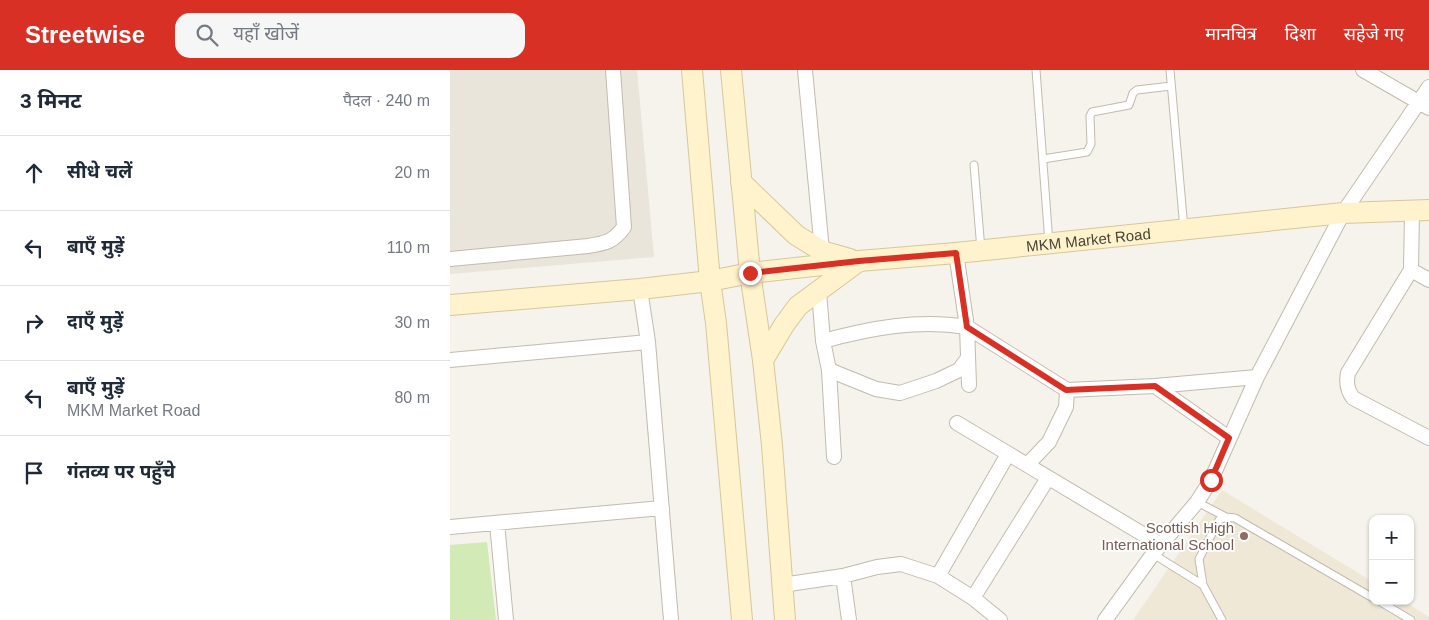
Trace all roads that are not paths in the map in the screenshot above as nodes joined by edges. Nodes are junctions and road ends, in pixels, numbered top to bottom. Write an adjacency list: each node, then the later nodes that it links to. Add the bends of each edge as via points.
1 (613, 70): 21 (street, via 624,227 615,239 588,246)
2 (692, 70): 26 (main road)
3 (731, 70): 13 (main road)
4 (804, 70): 19 (street)
5 (1036, 70): 11 (lane)
6 (1170, 70): 8 (lane)
7 (1363, 70): 10 (street)
8 (1171, 86): 11 (lane, via 1137,90 1133,92 1129,105 1092,112 1091,144 1087,152); 16 (lane)
9 (1429, 87): 10 (street)
10 (1424, 105): 15 (street)
11 (1043, 159): 17 (lane)
12 (974, 164): 18 (lane)
13 (741, 182): 19 (main road, via 796,235); 24 (main road)
14 (1421, 211): 15 (main road, MKM Market Road); 23 (street)
15 (1343, 213): 16 (main road, MKM Market Road); 37 (street)
16 (1184, 229): 17 (main road, MKM Market Road)
17 (1049, 243): 18 (main road, MKM Market Road)
18 (981, 250): 20 (main road, MKM Market Road)
19 (822, 251): 22 (main road)
20 (956, 253): 22 (main road, MKM Market Road); 30 (street)
21 (450, 259)
22 (859, 261): 24 (main road, MKM Market Road); 28 (main road)
23 (1411, 270): 25 (street); 43 (street, via 1348,373 1346,382 1348,392 1360,403)
24 (750, 273): 26 (main road, MKM Market Road); 35 (main road)
25 (1429, 280)
26 (710, 281): 27 (main road, MKM Market Road); 64 (main road)
27 (640, 289): 29 (main road, MKM Market Road); 32 (street)
28 (819, 292): 31 (street); 35 (main road, via 798,306)
29 (450, 305)
30 (967, 327): 31 (street, via 907,324); 33 (street); 40 (street)
31 (823, 341): 36 (street)
32 (648, 342): 34 (street); 49 (street)
33 (968, 358): 36 (street, via 959,370 900,393 876,389); 38 (street)
34 (450, 360)
35 (763, 360): 57 (main road)
36 (829, 370): 45 (street)
37 (1257, 377): 39 (street); 42 (street)
38 (969, 385)
39 (1155, 386): 40 (street); 42 (street)
40 (1066, 390): 46 (street, via 1066,406 1049,442)
41 (957, 423): 44 (street)
42 (1229, 438): 48 (street, via 1211,480)
43 (1429, 438)
44 (1008, 454): 46 (street); 55 (street)
45 (834, 457)
46 (1027, 465): 47 (street)
47 (1048, 478): 53 (street); 59 (street)
48 (1197, 502): 50 (lane); 53 (street)
49 (662, 508): 51 (street); 63 (street)
50 (1226, 517): 56 (lane, via 1218,520 1199,559); 58 (lane, via 1235,518)
51 (497, 523): 52 (street); 62 (street)
52 (450, 527)
53 (1157, 549): 56 (lane); 61 (street)
54 (844, 576): 55 (street, via 900,564); 57 (street); 66 (street)
55 (938, 576): 59 (street)
56 (1204, 584): 68 (lane)
57 (782, 585): 65 (main road)
58 (1369, 596)
59 (973, 598): 67 (street)
60 (1386, 605): 69 (lane)
61 (1107, 619)
62 (506, 620)
63 (671, 620)
64 (742, 620)
65 (785, 620)
66 (849, 620)
67 (1000, 620)
68 (1222, 620)
69 (1411, 620)

